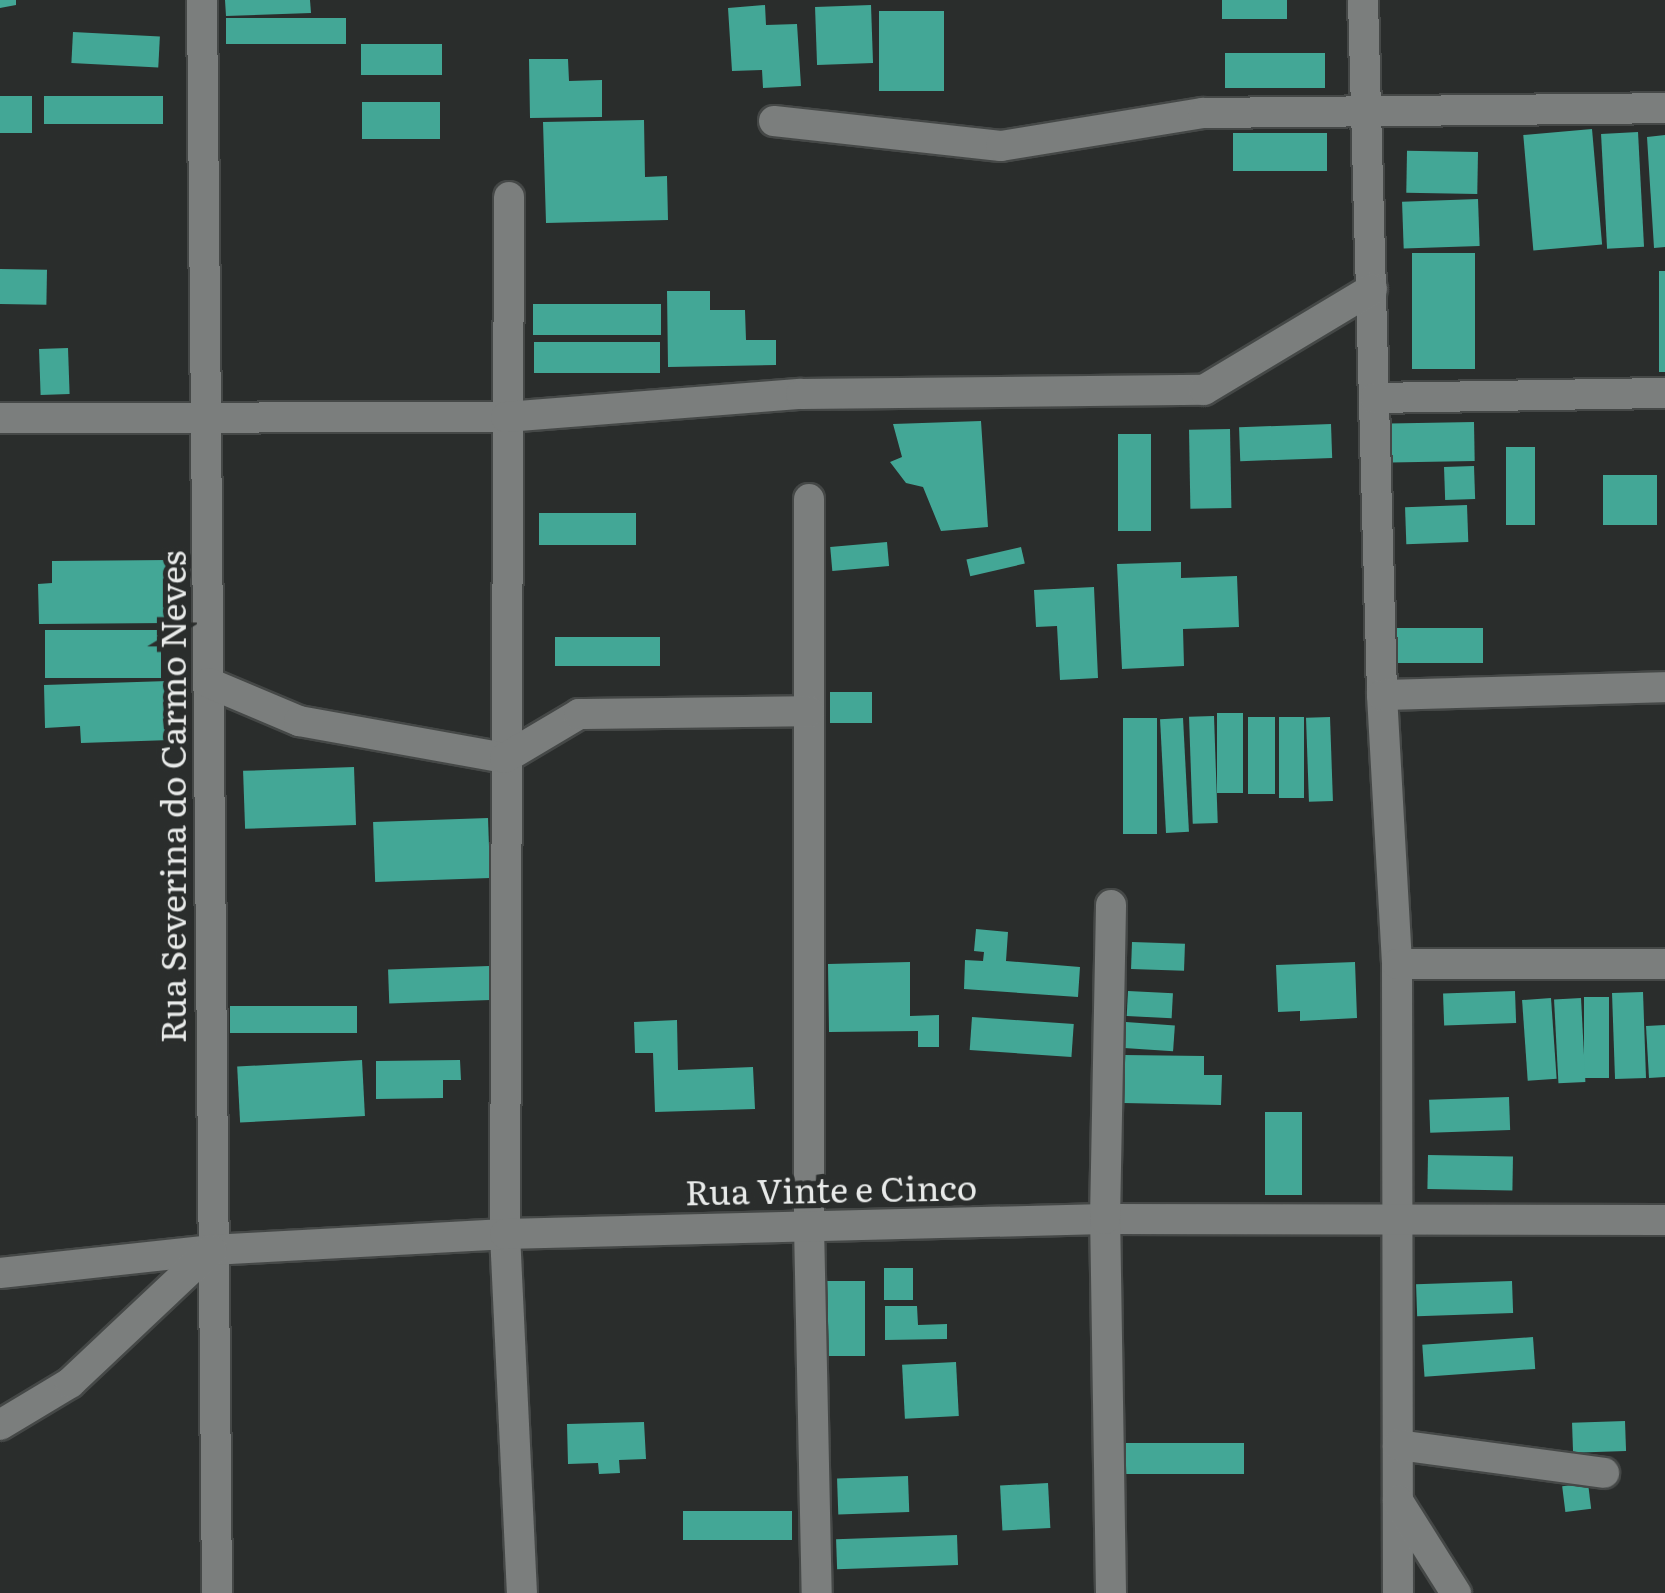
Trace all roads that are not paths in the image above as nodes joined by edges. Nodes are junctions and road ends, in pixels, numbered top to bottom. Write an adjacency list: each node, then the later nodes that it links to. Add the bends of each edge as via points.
1 (202, 0): 12 (street, Rua Severina do Carmo Neves)
2 (1363, 0): 3 (street)
3 (1368, 108): 4 (street); 5 (street, via 1203,113 1001,146); 7 (street)
4 (1665, 108)
5 (774, 121)
6 (509, 196): 10 (street)
7 (1372, 290): 9 (street); 10 (street, via 1204,390 801,394)
8 (1665, 393): 9 (street)
9 (1375, 398): 16 (street)
10 (506, 417): 12 (street); 18 (street)
11 (0, 418): 12 (street)
12 (206, 419): 14 (street, Rua Severina do Carmo Neves)
13 (808, 499): 17 (street)
14 (208, 683): 18 (street, via 298,721); 27 (street, Rua Severina do Carmo Neves)
15 (1665, 688): 16 (street)
16 (1382, 695): 20 (street)
17 (808, 711): 18 (street, via 580,714); 25 (street)
18 (505, 758): 26 (street)
19 (1111, 905): 22 (street)
20 (1398, 964): 21 (street); 23 (street)
21 (1665, 964)
22 (1105, 1218): 23 (street, Rua Vinte e Cinco); 25 (street, Rua Vinte e Cinco); 36 (street)
23 (1399, 1220): 24 (street, Rua Vinte e Cinco); 30 (street)
24 (1665, 1220)
25 (808, 1226): 26 (street, Rua Vinte e Cinco); 35 (street)
26 (505, 1234): 27 (street, Rua Vinte e Cinco); 34 (street)
27 (211, 1250): 28 (street, Rua Vinte e Cinco); 29 (street, via 70,1383); 33 (street, Rua Severina do Carmo Neves)
28 (0, 1273)
29 (0, 1425)
30 (1398, 1444): 31 (street); 32 (street)
31 (1604, 1473)
32 (1398, 1501): 37 (street); 38 (street)
33 (217, 1593)
34 (522, 1593)
35 (816, 1593)
36 (1111, 1593)
37 (1398, 1593)
38 (1456, 1593)

